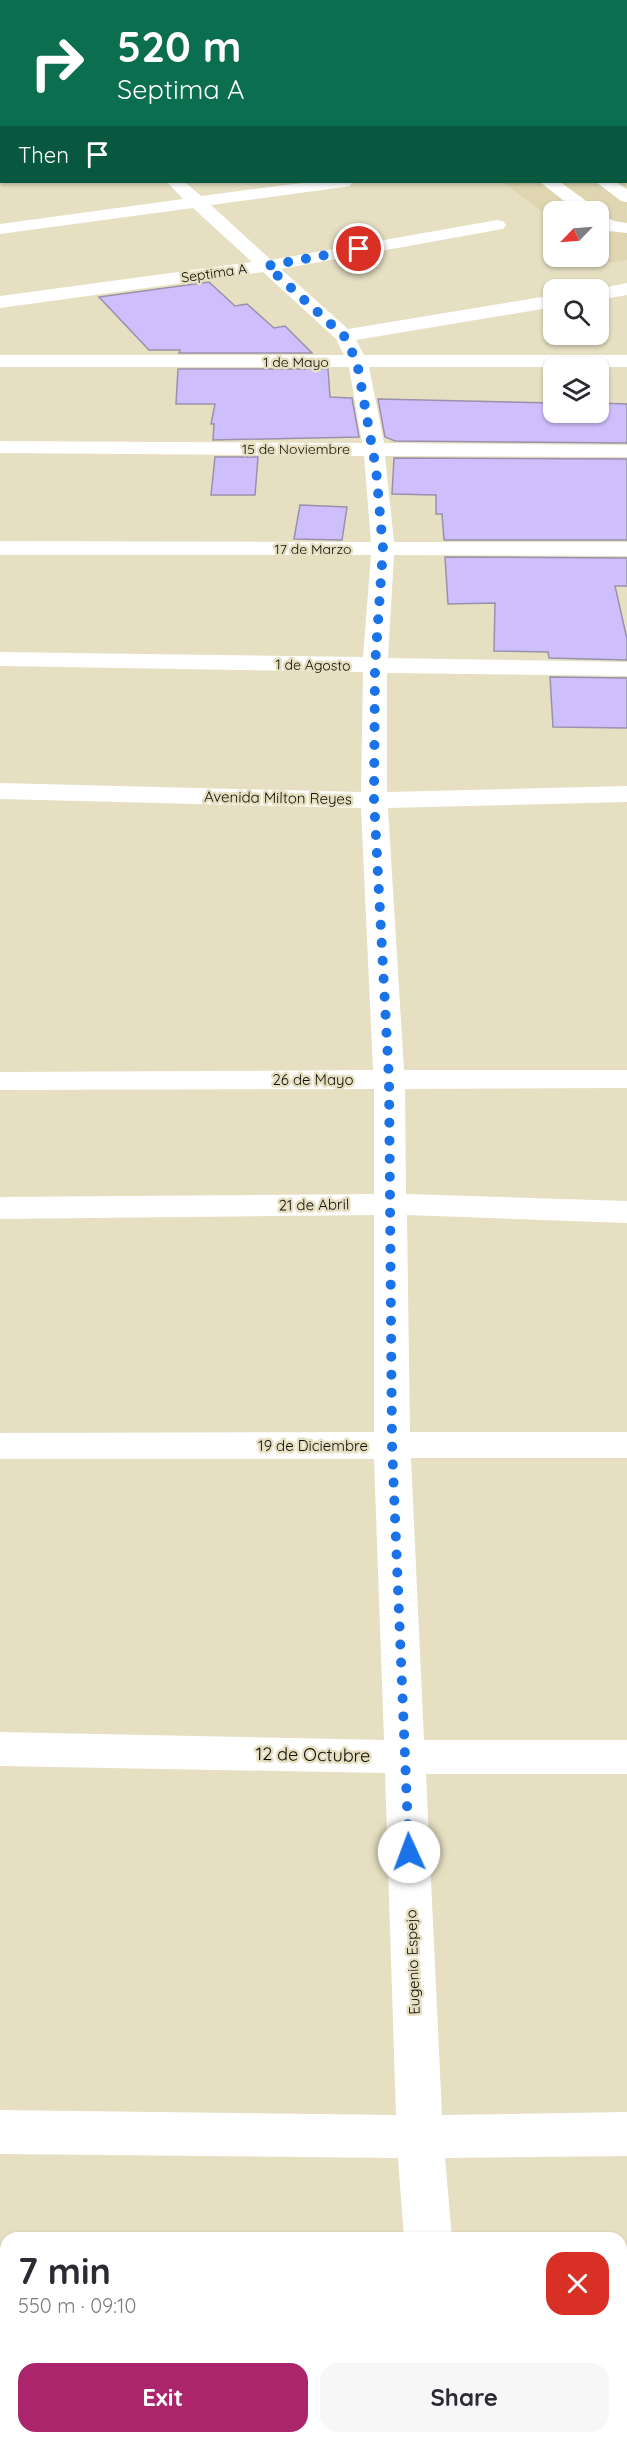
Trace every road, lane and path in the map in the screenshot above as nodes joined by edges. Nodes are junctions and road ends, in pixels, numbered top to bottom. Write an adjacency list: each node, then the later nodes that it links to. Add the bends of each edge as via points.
1 (176, 183): 7 (street, Eugenio Espejo)
2 (337, 183): 7 (street)
3 (550, 183): 6 (street)
4 (606, 183): 5 (street)
5 (627, 197)
6 (575, 201)
7 (197, 203): 11 (street); 12 (street, Eugenio Espejo)
8 (497, 225): 12 (street, Septima A)
9 (609, 226): 10 (street)
10 (627, 228)
11 (0, 229)
12 (267, 266): 15 (street, Septima A); 17 (street, Eugenio Espejo)
13 (627, 289): 14 (street)
14 (609, 292)
15 (0, 303)
16 (543, 303): 17 (street)
17 (344, 336): 20 (street, Eugenio Espejo)
18 (0, 361): 20 (street, 1 de Mayo)
19 (627, 361): 20 (street, 1 de Mayo)
20 (357, 362): 22 (street, Eugenio Espejo)
21 (0, 447): 22 (street, 15 de Noviembre)
22 (374, 449): 23 (street, 15 de Noviembre); 25 (street, Eugenio Espejo)
23 (627, 451)
24 (0, 548): 25 (street, 17 de Marzo)
25 (383, 549): 26 (street, 17 de Marzo); 28 (street, Eugenio Espejo)
26 (627, 549)
27 (0, 659): 28 (street, 1 de Agosto)
28 (375, 666): 29 (street, 1 de Agosto); 32 (street, Eugenio Espejo)
29 (627, 669)
30 (0, 791): 32 (street, Avenida Milton Reyes)
31 (627, 794): 32 (street, Avenida Milton Reyes)
32 (374, 800): 33 (street, Eugenio Espejo)
33 (389, 1079): 34 (street, 26 de Mayo); 35 (street, 26 de Mayo); 36 (street, Eugenio Espejo)
34 (627, 1079)
35 (0, 1081)
36 (389, 1204): 37 (street, 21 de Abril); 38 (street, 21 de Abril); 39 (street, Eugenio Espejo)
37 (0, 1208)
38 (627, 1212)
39 (392, 1445): 40 (street, 19 de Diciembre); 41 (street, 19 de Diciembre); 43 (street, Eugenio Espejo)
40 (627, 1445)
41 (0, 1446)
42 (0, 1749): 43 (street, 12 de Octubre)
43 (405, 1757): 44 (street, 12 de Octubre); 47 (street, Eugenio Espejo)
44 (627, 1757)
45 (0, 2132): 47 (street)
46 (627, 2134): 47 (street)
47 (420, 2137): 48 (street, Eugenio Espejo)
48 (428, 2232)

